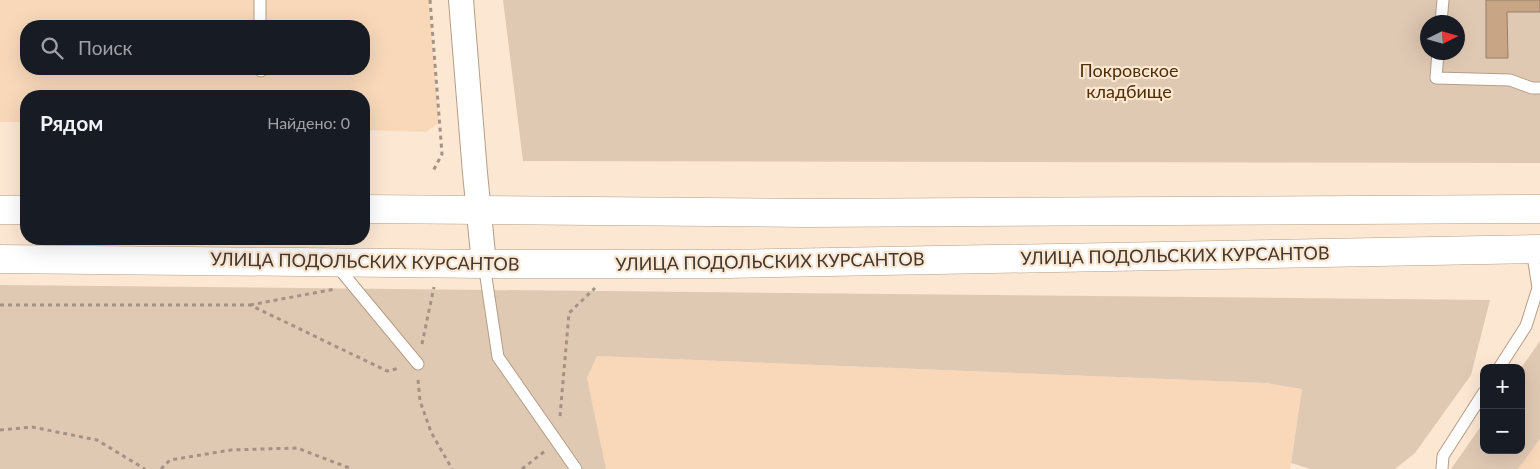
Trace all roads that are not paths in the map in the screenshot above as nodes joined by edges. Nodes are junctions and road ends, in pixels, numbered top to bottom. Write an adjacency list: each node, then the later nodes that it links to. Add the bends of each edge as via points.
1 (260, 0): 5 (lane)
2 (461, 0): 12 (street)
3 (1443, 0): 4 (lane)
4 (1442, 15)
5 (260, 20)
6 (1437, 60): 7 (lane, via 1436,78 1510,80)
7 (1540, 88)
8 (1540, 209): 12 (main road, via 806,213)
9 (0, 210): 10 (main road)
10 (20, 210)
11 (370, 210): 12 (main road)
12 (478, 210): 16 (street)
13 (1536, 250): 16 (main road, УЛИЦА ПОДОЛЬСКИХ КУРСАНТОВ, via 736,264); 18 (lane, via 1538,288 1526,326)
14 (0, 259): 15 (main road, УЛИЦА ПОДОЛЬСКИХ КУРСАНТОВ)
15 (333, 262): 16 (main road, УЛИЦА ПОДОЛЬСКИХ КУРСАНТОВ); 17 (lane)
16 (484, 264): 20 (lane, via 498,357)
17 (418, 364)
18 (1502, 364)
19 (1480, 398): 21 (lane, via 1443,456)
20 (576, 469)
21 (1442, 469)

